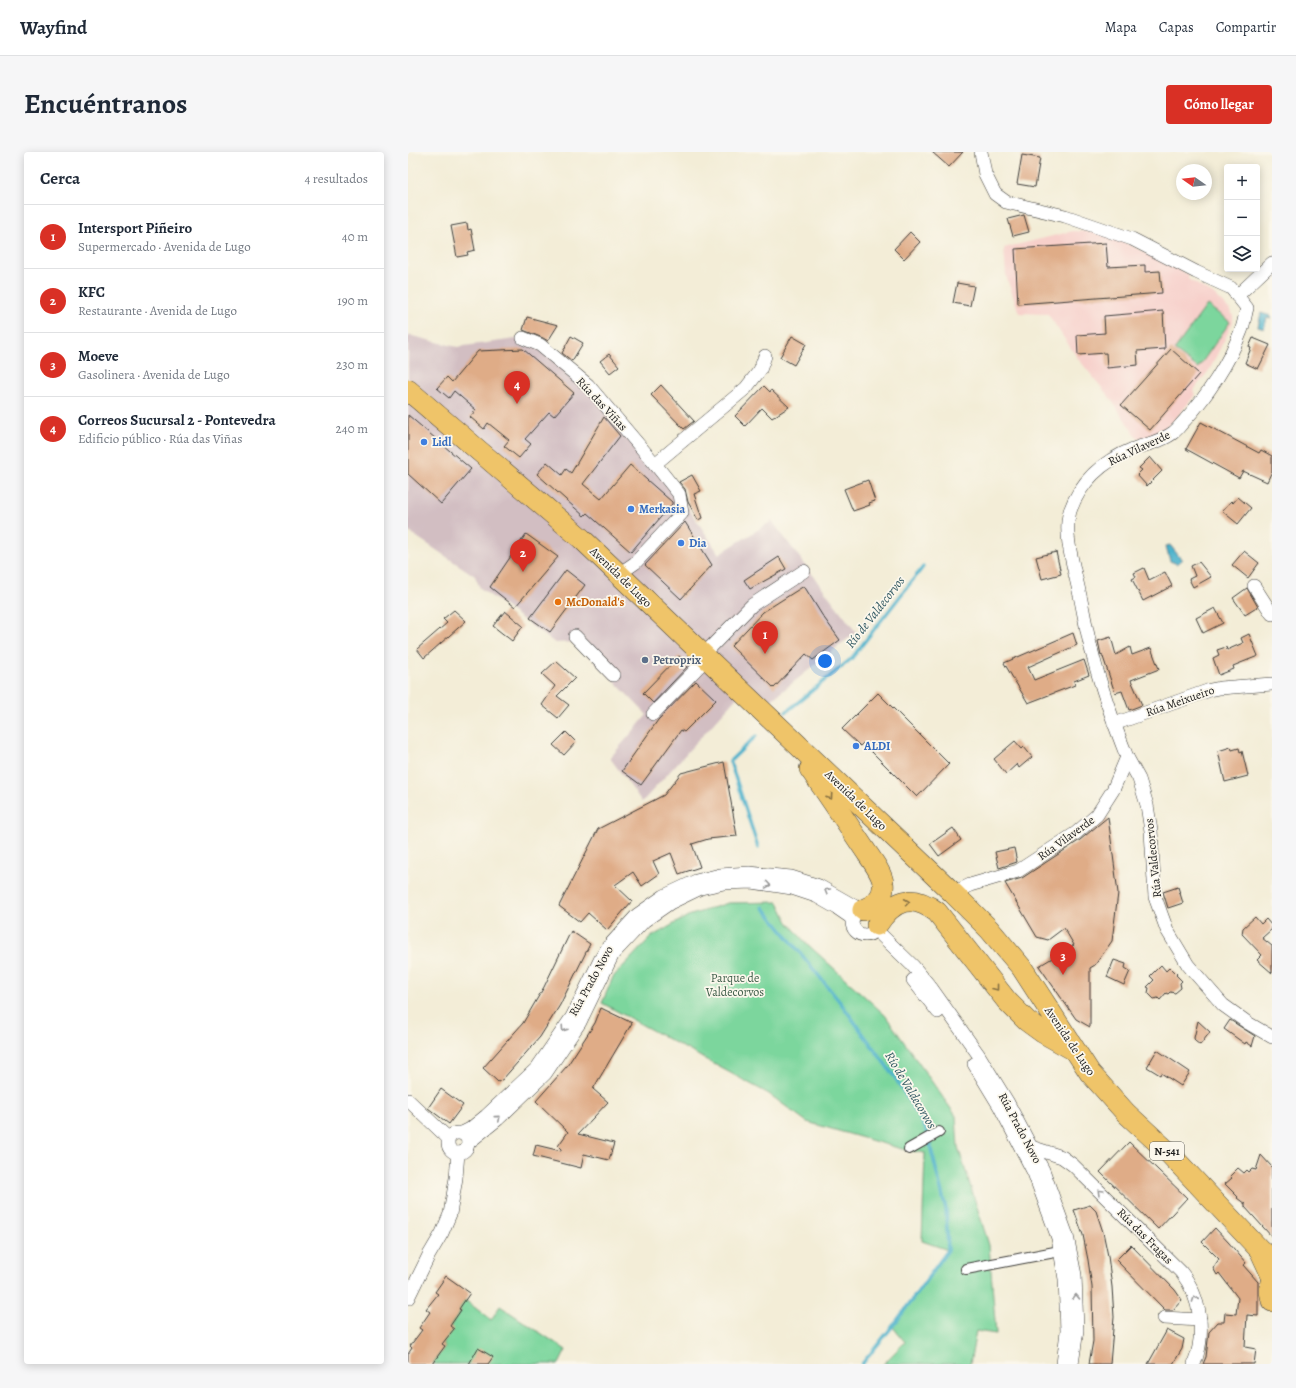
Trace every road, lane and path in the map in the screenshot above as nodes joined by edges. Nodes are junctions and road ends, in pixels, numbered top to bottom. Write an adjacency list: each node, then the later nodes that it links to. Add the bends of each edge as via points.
1 (981, 152): 3 (street, Rúa Vilaverde, via 985,174 995,194 1006,202 1065,216 1132,239 1231,288)
2 (1272, 263): 3 (street)
3 (1237, 296): 17 (street, Rúa Vilaverde, via 1247,308 1242,330 1216,379 1196,409 1174,432 1108,461 1094,472 1083,486 1070,512 1068,524 1074,566 1093,656)
4 (522, 338): 7 (street, Rúa das Viñas, via 540,345 588,385)
5 (765, 356): 7 (street, via 760,370 746,388)
6 (408, 390): 9 (highway, Avenida de Lugo / N-541, via 582,539)
7 (655, 464): 9 (street, Rúa das Viñas, via 679,494 682,513 635,563)
8 (804, 571): 13 (street, via 752,605)
9 (618, 574): 13 (highway, Avenida de Lugo / N-541)
10 (1254, 586): 11 (street)
11 (1272, 614)
12 (576, 636): 14 (street)
13 (705, 656): 16 (street); 18 (highway, Avenida de Lugo / N-541)
14 (612, 675)
15 (1272, 684): 17 (street, Rúa Meixueiro, via 1210,690)
16 (653, 714)
17 (1114, 724): 19 (street, Rúa Vilaverde)
18 (783, 731): 20 (highway, Avenida de Lugo / N-541); 21 (highway, one-way to 21, via 841,813 883,882 883,894 870,907)
19 (1127, 757): 20 (street, Rúa Vilaverde, via 1114,790 1097,815 1076,833 1018,871 970,885); 23 (street, Rúa Valdecorvos, via 1139,778 1147,805 1155,897 1167,930 1188,965 1223,1005)
20 (954, 893): 24 (highway, Avenida de Lugo / N-541, via 1022,968)
21 (859, 913): 22 (street, via 871,911 874,914 877,920); 22 (street, via 852,923 855,930 862,935); 28 (street, Rúa Prado Novo, via 819,886 791,877 749,873 720,875 696,881 664,896 637,915 608,946 572,1017 537,1068 470,1129)
22 (874, 929): 24 (highway, one-way to 24, via 885,913 896,904 916,901 930,906 1007,1001 1027,1021); 29 (street, Rúa Prado Novo, via 932,989 994,1078); 32 (street, Rúa Prado Novo, via 924,993 986,1082 1034,1173 1058,1238)
23 (1272, 1037)
24 (1076, 1051): 33 (highway, Avenida de Lugo / N-541, via 1090,1073 1126,1113 1167,1151)
25 (408, 1100): 27 (street)
26 (939, 1132): 30 (street)
27 (448, 1138): 28 (street, via 453,1134); 31 (street, via 449,1148)
28 (465, 1138): 31 (street, via 464,1151)
29 (1031, 1147): 40 (street, Rúa das Fragas, one-way to 29, via 1196,1299 1180,1272 1073,1165 1062,1157); 42 (street, Rúa Prado Novo, one-way to 29, via 1077,1330 1075,1275 1067,1236 1046,1177)
30 (909, 1149)
31 (458, 1153): 37 (street, via 450,1214)
32 (1060, 1251): 34 (street); 41 (street, Rúa Prado Novo, via 1065,1279 1067,1331)
33 (1266, 1255): 35 (highway, Avenida de Lugo / N-541)
34 (966, 1269)
35 (1272, 1276)
36 (1272, 1282): 38 (highway)
37 (408, 1298)
38 (1272, 1301)
39 (1164, 1318): 40 (street)
40 (1200, 1320): 43 (street, Rúa das Fragas, via 1199,1343)
41 (1063, 1364)
42 (1072, 1364)
43 (1194, 1364)

